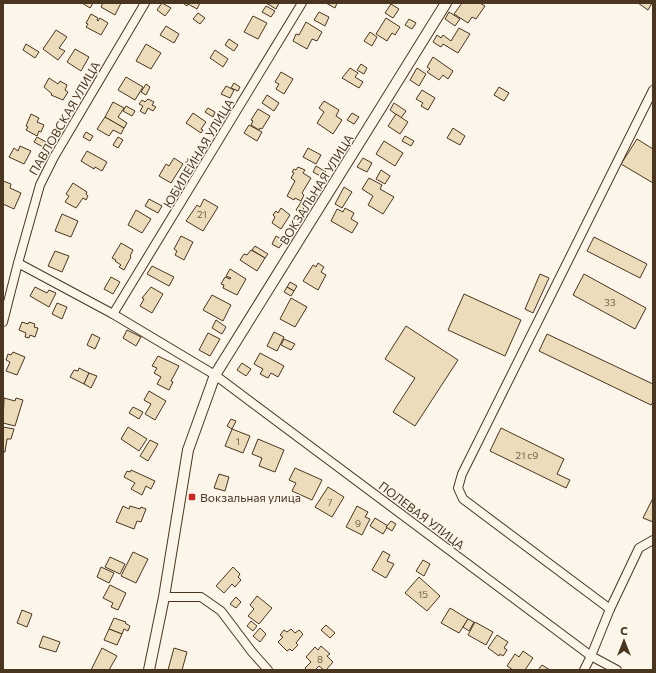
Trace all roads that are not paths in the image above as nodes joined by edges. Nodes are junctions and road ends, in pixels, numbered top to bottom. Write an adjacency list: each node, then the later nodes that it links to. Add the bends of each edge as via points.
1 (146, 3): 5 (street, ПАВЛОВСКАЯ УЛИЦА, via 40,185)
2 (302, 3): 6 (street, ЮБИЛЕЙНАЯ УЛИЦА)
3 (446, 3): 8 (street, ВОКЗАЛЬНАЯ УЛИЦА)
4 (653, 90): 11 (street, via 462,474 458,488 463,499)
5 (18, 263): 6 (street, ПОЛЕВАЯ УЛИЦА); 7 (street, ПАВЛОВСКАЯ УЛИЦА)
6 (114, 314): 8 (street, ПОЛЕВАЯ УЛИЦА)
7 (3, 322)
8 (215, 375): 10 (street, ВОКЗАЛЬНАЯ УЛИЦА, via 188,450); 12 (street, ПОЛЕВАЯ УЛИЦА)
9 (653, 540): 11 (street, via 639,548)
10 (164, 597): 13 (street, ВОКЗАЛЬНАЯ УЛИЦА); 14 (street, via 200,597 221,611)
11 (610, 610): 12 (street)
12 (591, 656): 15 (street); 16 (street, ПОЛЕВАЯ УЛИЦА)
13 (149, 670)
14 (268, 670)
15 (584, 670)
16 (617, 670)

